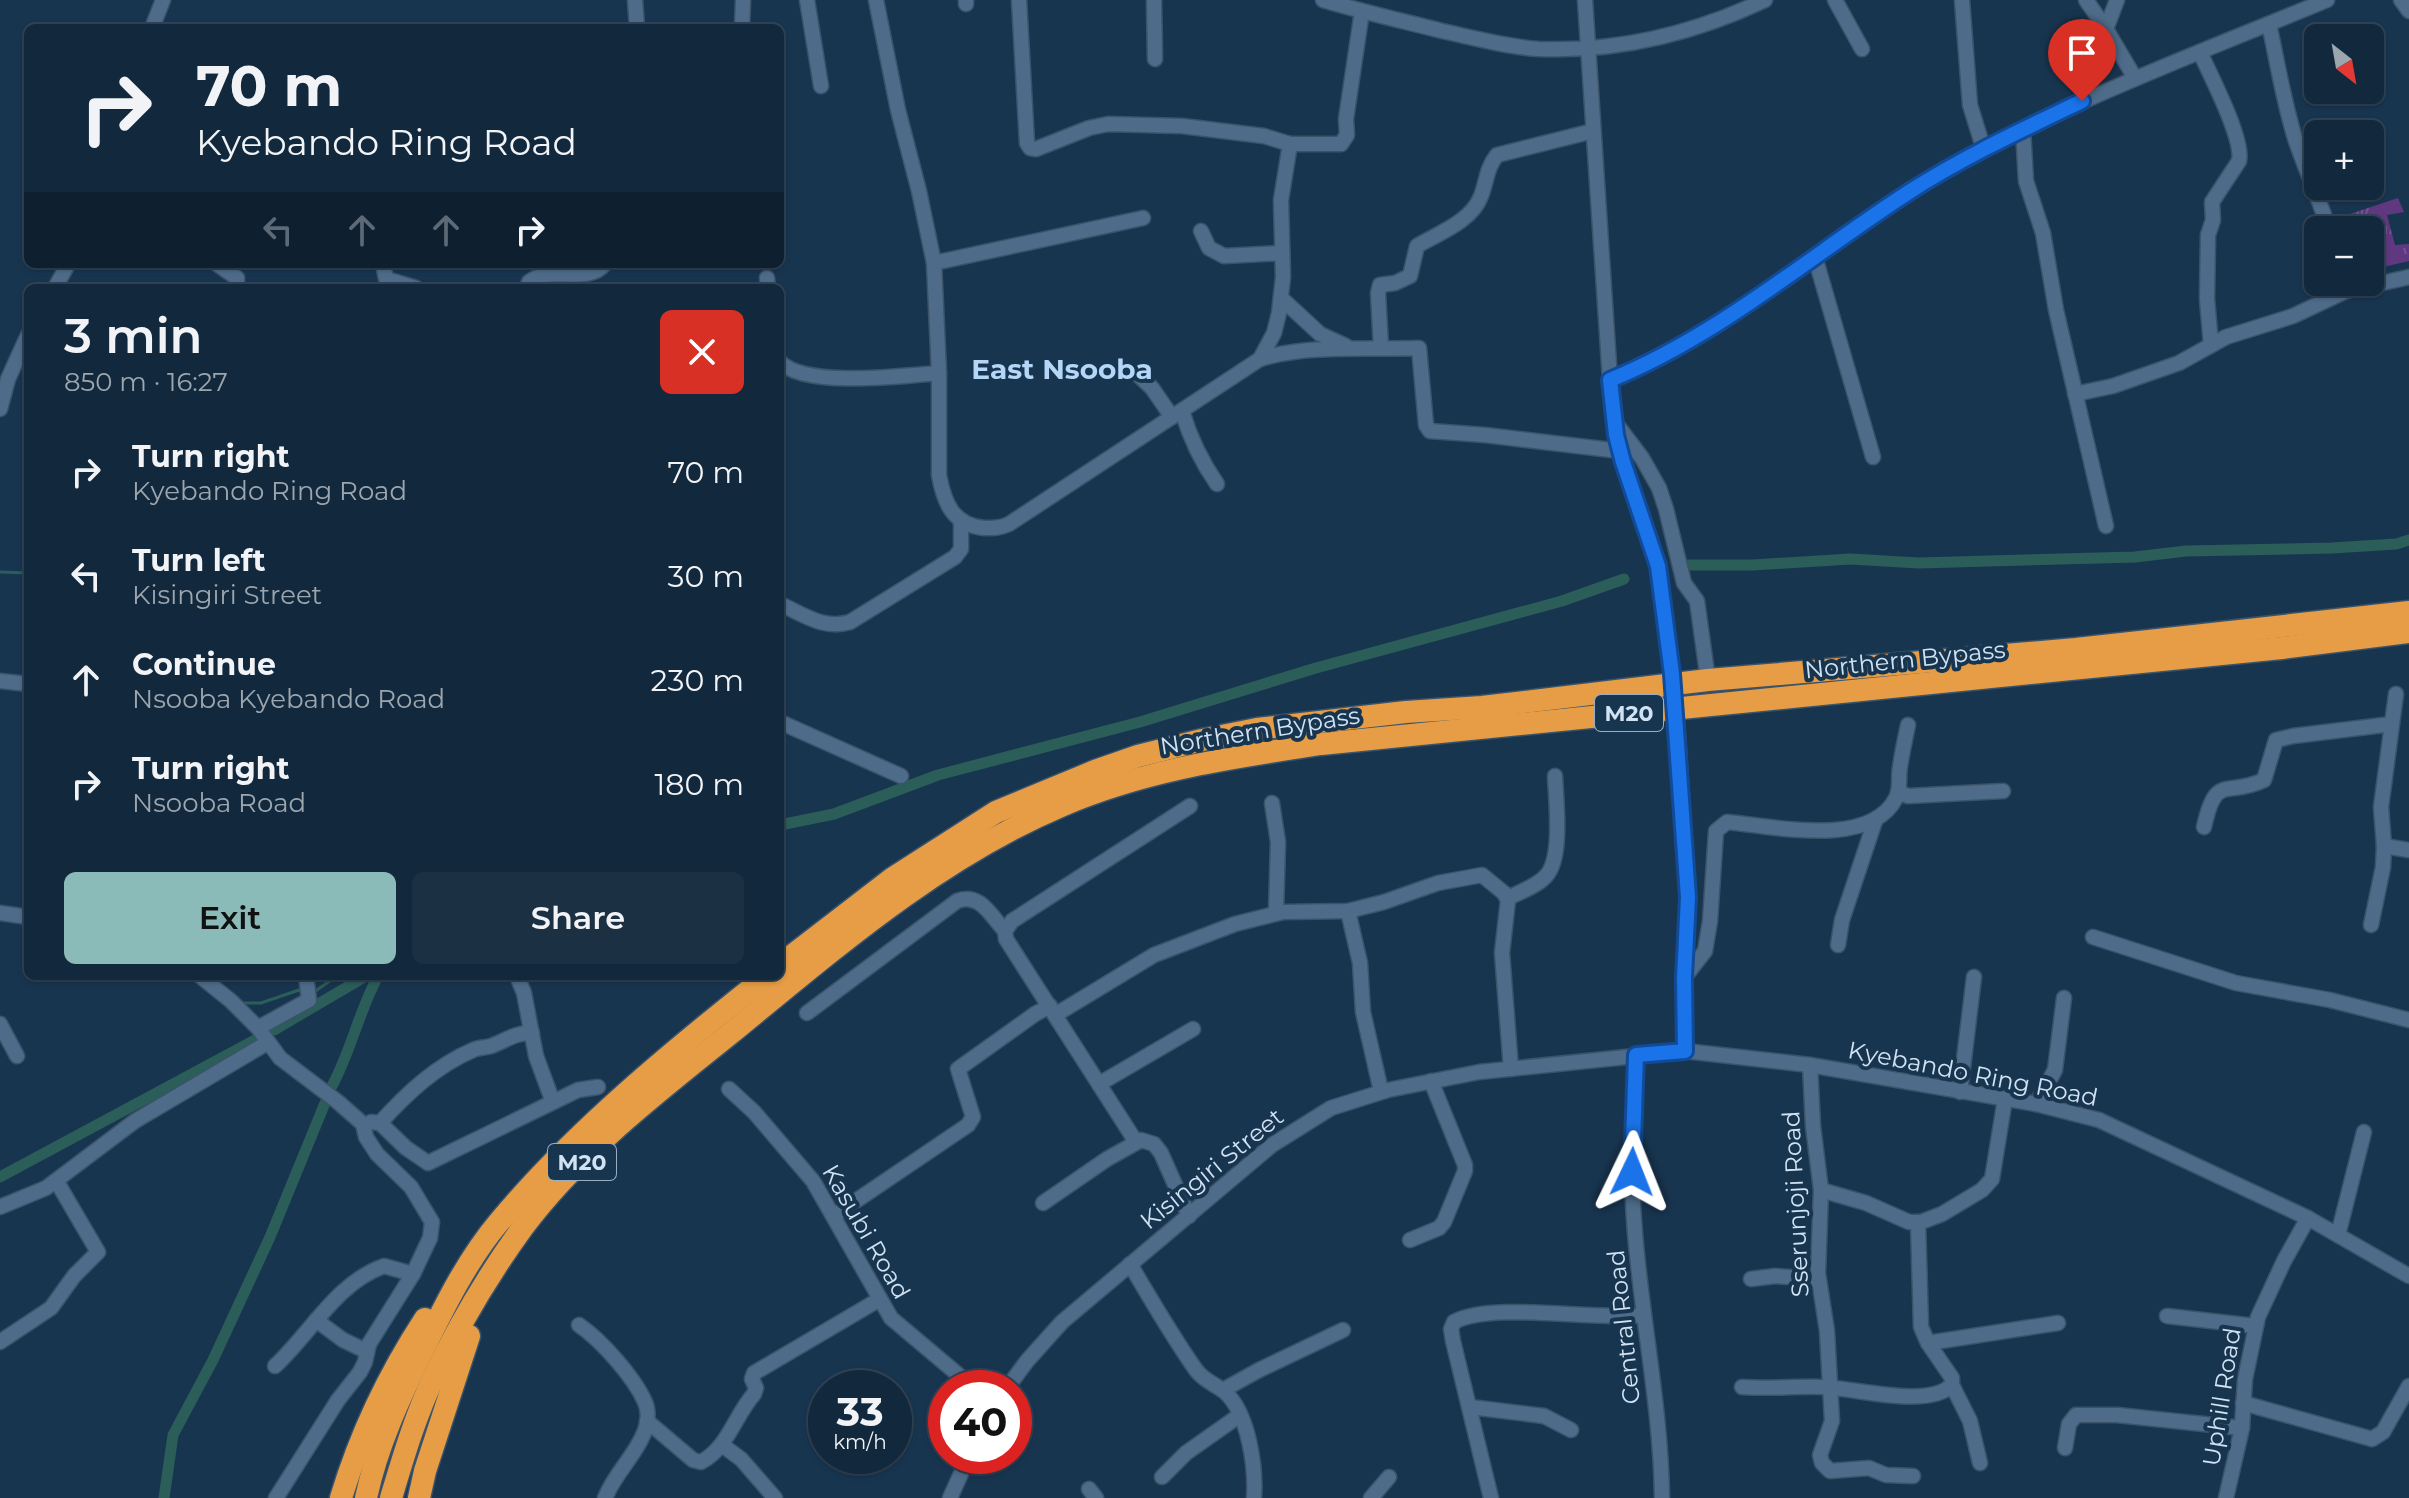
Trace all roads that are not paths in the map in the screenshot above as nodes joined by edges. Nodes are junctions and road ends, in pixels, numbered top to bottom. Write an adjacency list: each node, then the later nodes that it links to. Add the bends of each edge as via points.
1 (163, 0): 20 (street)
2 (635, 0): 21 (street)
3 (743, 0): 22 (street)
4 (807, 0): 30 (street)
5 (876, 0): 40 (street)
6 (1019, 0): 33 (street, via 1030,148 1108,124 1182,126)
7 (1154, 0): 28 (street)
8 (1323, 0): 18 (street)
9 (1585, 0): 25 (street)
10 (1765, 0): 17 (street)
11 (1835, 0): 26 (street)
12 (1962, 0): 34 (street, via 1970,105)
13 (2086, 0): 24 (street)
14 (2117, 0): 24 (street)
15 (2327, 0): 23 (street)
16 (2401, 0): 19 (street)
17 (1732, 7): 25 (street, via 1688,31)
18 (1362, 11): 25 (street, via 1520,47); 33 (street, via 1345,140 1336,146)
19 (2409, 11)
20 (154, 24)
21 (637, 24)
22 (742, 24)
23 (2269, 24): 27 (street); 35 (street, via 2295,137)
24 (2106, 29): 29 (street)
25 (1590, 47): 32 (street)
26 (1862, 49)
27 (2200, 52): 29 (street); 52 (street, via 2240,154 2212,202 2207,299)
28 (1155, 59)
29 (2135, 78): 31 (street)
30 (821, 86)
31 (2023, 130): 34 (street); 60 (street, via 2026,181 2043,233)
32 (1593, 131): 54 (street, via 1497,155 1485,174 1476,208 1417,246 1410,276 1380,285); 59 (street)
33 (1290, 144): 38 (street, via 1281,200)
34 (1984, 150): 39 (street, via 1910,191)
35 (2325, 216)
36 (1143, 218): 40 (street)
37 (1201, 231): 38 (street, via 1209,248 1224,256)
38 (1282, 253): 50 (street)
39 (1815, 257): 59 (street, via 1710,328); 65 (street)
40 (934, 263): 58 (street)
41 (223, 268): 46 (street)
42 (384, 268): 47 (street, via 386,279)
43 (600, 268): 48 (street, via 592,274 543,274)
44 (2409, 277): 45 (street)
45 (2384, 280)
46 (237, 284)
47 (403, 284)
48 (528, 284)
49 (2327, 296): 52 (street, via 2293,316)
50 (1281, 298): 53 (street, via 1320,334); 55 (street, via 1277,324)
51 (24, 344): 61 (street)
52 (2211, 345): 60 (street, via 2146,375)
53 (1350, 348): 54 (street); 55 (street)
54 (1381, 348): 64 (street, via 1419,348 1430,431)
55 (1260, 359): 62 (street)
56 (784, 365): 58 (street, via 795,373 832,378)
57 (1135, 372): 62 (street)
58 (939, 373): 67 (street, via 939,475 942,491)
59 (1610, 380): 63 (street)
60 (2075, 394): 68 (street)
61 (0, 409)
62 (1177, 414): 66 (street); 67 (street, via 1009,524 995,529)
63 (1614, 421): 64 (street); 72 (street, via 1642,458 1662,499 1681,575 1697,601)
64 (1620, 451): 100 (street, bridge, via 1658,566 1672,674 1688,897)
65 (1873, 457)
66 (1217, 484)
67 (961, 522): 69 (street, via 961,549 955,557 850,622 832,625)
68 (2106, 526)
69 (784, 606)
70 (2409, 612): 72 (highway, Northern Bypass / M20, via 2092,648)
71 (2409, 632): 144 (highway, Northern Bypass / M20, via 1321,744 1192,764 1123,784 1009,831 883,911 613,1132 553,1190)
72 (1708, 680): 98 (highway, Northern Bypass / M20, via 1257,729 1138,756 996,812 893,878)
73 (0, 681): 74 (street)
74 (24, 684)
75 (2396, 694): 77 (street)
76 (784, 724): 79 (street)
77 (2392, 724): 86 (street, via 2276,740 2264,780 2216,793); 87 (street, via 2381,807)
78 (1908, 725): 82 (street)
79 (901, 776)
80 (1555, 776): 89 (street, via 1556,849 1551,869)
81 (2003, 791): 82 (street, via 1908,796)
82 (1898, 792): 85 (street)
83 (1272, 803): 91 (street, via 1278,842)
84 (1190, 806): 95 (street, via 1012,921)
85 (1875, 821): 97 (street); 100 (street, via 1835,830 1727,822 1720,826 1714,838 1705,951)
86 (2204, 827)
87 (2384, 846): 88 (street); 94 (street)
88 (2409, 850)
89 (1508, 898): 90 (street, via 1479,875); 118 (street, via 1502,953)
90 (1348, 911): 91 (street); 123 (street)
91 (1276, 913): 106 (street, via 1154,955)
92 (1, 916): 93 (street)
93 (24, 917)
94 (2371, 925)
95 (1005, 931): 106 (street); 107 (street, via 975,899 957,901)
96 (2093, 937): 108 (street, via 2236,983)
97 (1838, 945)
98 (784, 962)
99 (1974, 977): 124 (street)
100 (1684, 978): 114 (street)
101 (205, 980): 110 (street)
102 (519, 980): 112 (street)
103 (762, 980): 142 (highway, M20, via 586,1131 499,1222)
104 (308, 988): 110 (street)
105 (2064, 998): 127 (street, via 2055,1070)
106 (1052, 1010): 120 (street); 136 (street, via 1040,1010 958,1069 973,1117 968,1125)
107 (807, 1013)
108 (2409, 1020)
109 (0, 1024): 116 (street)
110 (258, 1028): 113 (street)
111 (1193, 1029): 120 (street)
112 (532, 1033): 126 (street); 128 (street, via 478,1047 431,1073)
113 (267, 1043): 129 (street); 132 (street, via 135,1121)
114 (1685, 1051): 115 (street, Kyebando Ring Road); 117 (street, Kyebando Ring Road)
115 (1636, 1055): 118 (street, Kisingiri Street); 150 (street, Central Road, via 1632,1172)
116 (17, 1056)
117 (1810, 1065): 124 (street, Kyebando Ring Road); 133 (street, Sserunjoji Road)
118 (1511, 1069): 119 (street, Kisingiri Street)
119 (1431, 1081): 123 (street, Kisingiri Street); 141 (street, via 1465,1171 1444,1222)
120 (1099, 1084): 131 (street)
121 (598, 1087): 126 (street)
122 (729, 1089): 136 (street, Kasubi Road, via 799,1163)
123 (1381, 1091): 137 (street, Kisingiri Street, via 1331,1108 1295,1129)
124 (1960, 1092): 125 (street, Kyebando Ring Road)
125 (2005, 1099): 127 (street, Kyebando Ring Road); 139 (street, via 1992,1179 1942,1214)
126 (553, 1102): 128 (street, via 428,1163)
127 (2036, 1104): 138 (street, Kyebando Ring Road, via 2099,1120)
128 (380, 1123): 129 (street)
129 (363, 1124): 145 (street, via 377,1154 411,1187 432,1222)
130 (2364, 1132): 140 (street)
131 (1136, 1142): 134 (street); 137 (street, via 1149,1141 1161,1153)
132 (57, 1182): 135 (street); 157 (street, via 98,1252 48,1310)
133 (1821, 1190): 139 (street); 148 (street, Sserunjoji Road)
134 (1043, 1203)
135 (0, 1207)
136 (835, 1215): 149 (street, Kasubi Road)
137 (1189, 1216): 143 (street, Kisingiri Street)
138 (2308, 1218): 140 (street, Kyebando Ring Road); 155 (street, Uphill Road)
139 (1918, 1222): 158 (street, via 1920,1318)
140 (2338, 1235): 146 (street, Kyebando Ring Road)
141 (1410, 1240)
142 (475, 1255): 182 (highway, via 452,1276 406,1347 350,1466); 183 (highway, M20, via 388,1422)
143 (1130, 1264): 162 (street, Kisingiri Street, via 1050,1334); 167 (street, via 1197,1372)
144 (496, 1268): 184 (highway, Northern Bypass / M20, via 432,1381); 185 (highway, via 457,1366)
145 (413, 1274): 152 (street, via 389,1265 376,1269 345,1289); 159 (street)
146 (2409, 1276)
147 (1751, 1279): 148 (street)
148 (1818, 1279): 166 (street, Sserunjoji Road)
149 (880, 1299): 161 (street, Kasubi Road, via 896,1324); 174 (street, via 754,1373 756,1391)
150 (1643, 1315): 169 (street, via 1498,1312 1460,1318 1451,1329); 192 (street, Central Road)
151 (2167, 1316): 155 (street)
152 (316, 1320): 159 (street); 160 (street)
153 (2058, 1323): 158 (street)
154 (579, 1325): 171 (street, via 635,1387 645,1402)
155 (2255, 1326): 168 (street, Uphill Road)
156 (1343, 1330): 167 (street)
157 (0, 1342)
158 (1928, 1343): 163 (street)
159 (364, 1354): 181 (street)
160 (275, 1366)
161 (952, 1370)
162 (1021, 1370)
163 (1952, 1385): 166 (street, via 1905,1396); 176 (street, via 1970,1421)
164 (2409, 1386): 168 (street, via 2383,1432 2372,1439)
165 (1742, 1387): 166 (street)
166 (1831, 1388): 178 (street, Sserunjoji Road, via 1831,1426 1820,1455 1828,1470 1869,1468)
167 (1223, 1390): 170 (street)
168 (2243, 1403): 172 (street, Uphill Road)
169 (1470, 1407): 173 (street, via 1544,1416); 191 (street)
170 (1240, 1415): 179 (street); 189 (street, via 1255,1471)
171 (647, 1421): 174 (street, via 697,1462); 186 (street, via 643,1437)
172 (2242, 1428): 175 (street, via 2076,1415); 193 (street, Uphill Road)
173 (1571, 1430)
174 (722, 1445): 187 (street)
175 (2065, 1448)
176 (1980, 1463)
177 (961, 1474): 188 (street)
178 (1913, 1476)
179 (1162, 1477)
180 (1389, 1477): 190 (street)
181 (276, 1498)
182 (341, 1498)
183 (366, 1498)
184 (391, 1498)
185 (419, 1498)
186 (605, 1498)
187 (775, 1498)
188 (950, 1498)
189 (1254, 1498)
190 (1371, 1498)
191 (1491, 1498)
192 (1662, 1498)
193 (2226, 1498)

